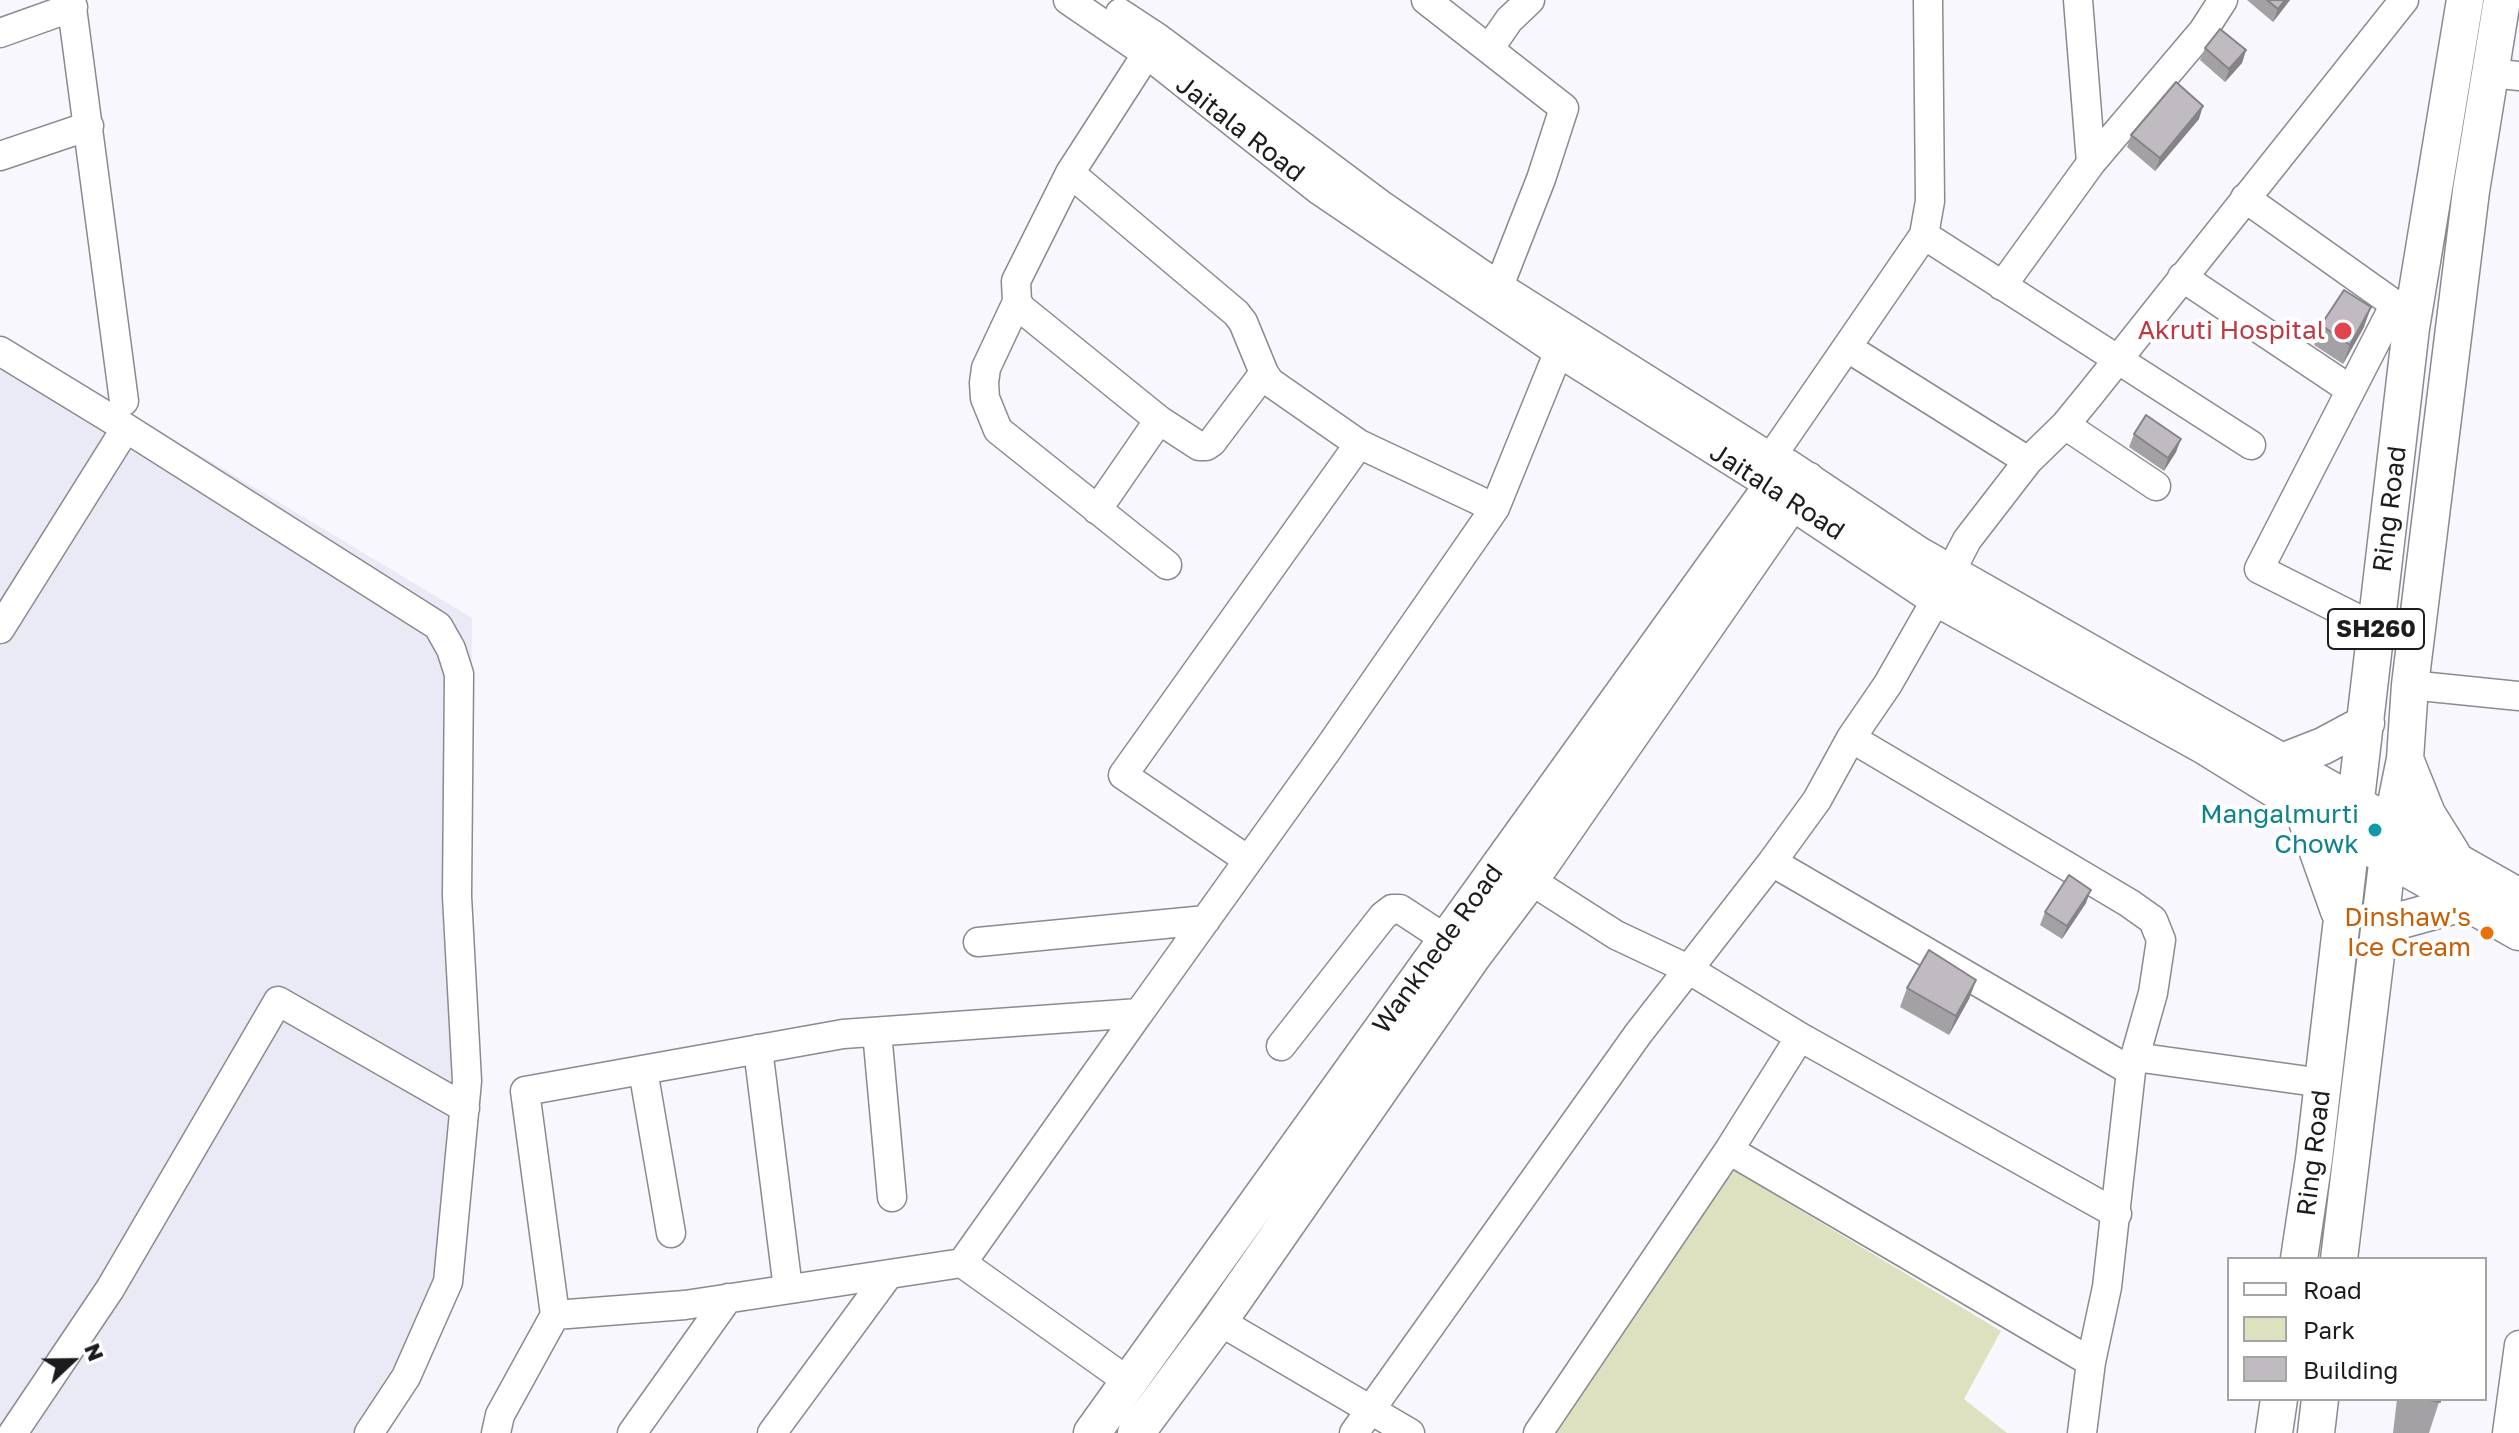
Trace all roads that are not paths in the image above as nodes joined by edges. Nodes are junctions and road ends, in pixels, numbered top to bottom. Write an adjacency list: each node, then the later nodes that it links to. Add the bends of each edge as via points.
1 (1068, 0): 11 (street, Jaitala Road)
2 (1426, 0): 15 (street)
3 (1530, 0): 12 (street)
4 (1928, 0): 22 (street, via 1930,201)
5 (2078, 0): 19 (street)
6 (2223, 0): 19 (street)
7 (2404, 0): 21 (street)
8 (2502, 0): 16 (main road, SH260)
9 (72, 4): 13 (street); 17 (street)
10 (2460, 5): 27 (main road, Ring Road / SH260)
11 (1112, 9): 14 (street, Jaitala Road)
12 (1506, 10): 15 (street)
13 (0, 33)
14 (1152, 46): 20 (street); 24 (street, Jaitala Road); 28 (street, Jaitala Road, via 1320,191)
15 (1489, 49): 24 (street, via 1564,108)
16 (2505, 75): 48 (main road, SH260, via 2471,191)
17 (89, 126): 18 (street); 34 (street)
18 (0, 156)
19 (2091, 163): 25 (street)
20 (1070, 173): 26 (street, via 1016,281); 32 (street, via 1236,313)
21 (2245, 198): 23 (street); 27 (street)
22 (1924, 235): 25 (street); 29 (street)
23 (2182, 277): 31 (street); 33 (street)
24 (1499, 286): 28 (street, Jaitala Road)
25 (2002, 286): 31 (street)
26 (1017, 302): 35 (street); 43 (street, via 986,368 985,398 992,419 998,430)
27 (2404, 311): 33 (street); 46 (main road, Ring Road / SH260)
28 (1563, 342): 40 (street, Jaitala Road); 42 (street)
29 (1848, 348): 39 (street); 40 (street)
30 (0, 351): 34 (street)
31 (2118, 360): 36 (street); 38 (street)
32 (1264, 373): 35 (street, via 1206,446); 37 (street)
33 (2351, 390): 46 (street, via 2259,569)
34 (125, 414): 47 (street); 79 (street, via 438,626 451,649 459,674 457,896)
35 (1159, 420): 43 (street)
36 (2065, 425): 39 (street); 41 (street)
37 (1359, 444): 42 (street); 58 (street, via 1123,775)
38 (2251, 445)
39 (2028, 461): 45 (street, via 1967,540)
40 (1781, 479): 45 (main road, Jaitala Road, via 1918,555); 61 (main road, Wankhede Road); 69 (main road, Wankhede Road)
41 (2156, 486)
42 (1495, 508): 58 (street)
43 (1097, 510): 44 (street)
44 (1167, 565)
45 (1943, 585): 51 (street); 53 (main road, Jaitala Road); 54 (main road, Jaitala Road)
46 (2376, 628): 50 (main road, Ring Road / SH260)
47 (0, 629)
48 (2410, 685): 49 (street); 52 (main road, SH260)
49 (2519, 696)
50 (2366, 723): 53 (main road); 55 (main road, Ring Road / SH260)
51 (1851, 738): 59 (street, via 1817,800); 76 (street, via 2153,920 2161,940)
52 (2405, 759): 56 (main road, SH260); 57 (main road, via 2427,814)
53 (2282, 762): 55 (main road, Jaitala Road)
54 (2302, 807): 55 (main road, Jaitala Road); 65 (main road)
55 (2354, 820): 56 (main road, Jaitala Road); 65 (main road, Ring Road / SH260)
56 (2390, 840): 57 (main road, Jaitala Road); 63 (main road, Jaitala Road); 66 (main road, SH260)
57 (2448, 848): 60 (street); 62 (main road, Jaitala Road)
58 (1248, 860): 64 (street)
59 (1772, 862): 70 (street); 76 (street)
60 (2519, 878)
61 (1530, 880): 69 (main road, Wankhede Road); 70 (street, via 1616,935)
62 (2519, 897)
63 (2467, 902): 66 (main road); 67 (main road, Jaitala Road)
64 (1206, 920): 68 (street); 71 (street)
65 (2342, 920): 78 (main road, Ring Road / SH260)
66 (2380, 926): 85 (main road, SH260)
67 (2519, 932)
68 (978, 942)
69 (1459, 947): 74 (street, via 1392,909); 91 (main road, Wankhede Road); 94 (main road, Wankhede Road)
70 (1688, 969): 73 (street); 97 (street)
71 (1139, 1013): 72 (street); 86 (street)
72 (877, 1032): 75 (street); 81 (street)
73 (1800, 1037): 80 (street); 82 (street)
74 (1281, 1046)
75 (758, 1049): 77 (street); 88 (street)
76 (2133, 1064): 78 (street); 82 (street)
77 (643, 1070): 83 (street); 90 (street, via 525,1091)
78 (2323, 1083): 84 (main road, Ring Road / SH260)
79 (465, 1108): 98 (street, via 278,1001 110,1289); 99 (street, via 448,1282 406,1377)
80 (1729, 1150): 93 (street); 106 (street)
81 (892, 1197)
82 (2117, 1214): 93 (street)
83 (671, 1233)
84 (2299, 1257)
85 (2339, 1257)
86 (962, 1263): 87 (street); 94 (street)
87 (889, 1274): 88 (street); 102 (street)
88 (788, 1289): 89 (street)
89 (728, 1298): 90 (street); 101 (street)
90 (555, 1315): 100 (street, via 500,1415)
91 (1219, 1321): 97 (street); 104 (main road, Wankhede Road)
92 (2519, 1345): 110 (street)
93 (2091, 1362): 107 (street)
94 (1129, 1382): 103 (main road, Wankhede Road)
95 (2279, 1401): 108 (main road)
96 (2320, 1401): 109 (main road)
97 (1362, 1422): 105 (street)
98 (13, 1433)
99 (369, 1433)
100 (496, 1433)
101 (632, 1433)
102 (772, 1433)
103 (1092, 1433)
104 (1136, 1433)
105 (1410, 1433)
106 (1538, 1433)
107 (2082, 1433)
108 (2274, 1433)
109 (2316, 1433)
110 (2507, 1433)

